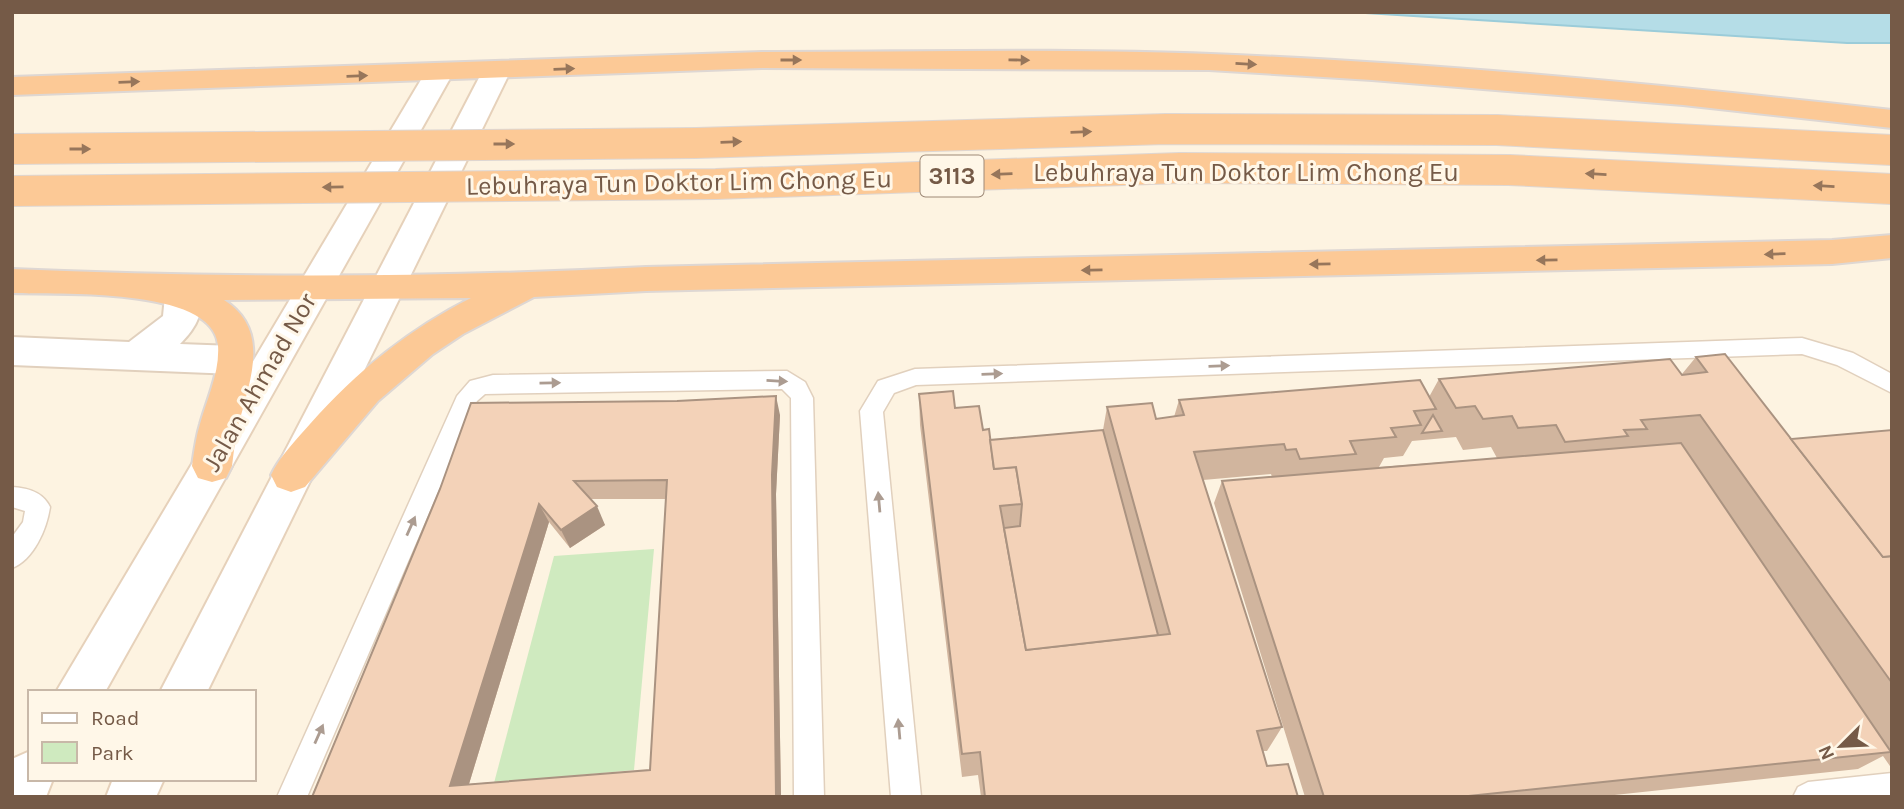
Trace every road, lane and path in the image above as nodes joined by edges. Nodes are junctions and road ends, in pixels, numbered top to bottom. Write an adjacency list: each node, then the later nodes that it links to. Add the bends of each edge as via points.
1 (496, 72): 2 (highway); 4 (highway, one-way to 4, via 762,60 1209,62 1683,96); 12 (main road)
2 (439, 74): 3 (highway, one-way to 2); 13 (main road, Jalan Ahmad Nor)
3 (12, 86)
4 (1892, 119)
5 (12, 149): 6 (highway, Lebuhraya Tun Doktor Lim Chong Eu / 3113, one-way to 6, bridge, via 696,143 1207,129 1497,130)
6 (1892, 150)
7 (1892, 189): 8 (highway, Lebuhraya Tun Doktor Lim Chong Eu / 3113, one-way to 8, bridge, via 1509,170 1180,168 716,184)
8 (12, 191)
9 (1892, 246): 11 (highway, one-way to 11, via 1661,257)
10 (12, 281): 14 (highway)
11 (538, 285): 12 (highway); 20 (highway, via 500,299 411,347 366,386)
12 (386, 287): 13 (highway); 20 (main road)
13 (313, 288): 14 (highway); 19 (main road, Jalan Ahmad Nor)
14 (173, 292): 16 (main road, via 181,321); 17 (highway, via 218,313 229,324 236,340)
15 (12, 351): 16 (main road)
16 (135, 356): 17 (main road)
17 (234, 360): 19 (highway)
18 (1892, 385): 31 (lane, one-way to 18, via 871,411 886,387 915,377 1802,346 1845,359)
19 (212, 466): 23 (main road, Jalan Ahmad Nor)
20 (291, 475): 24 (main road)
21 (12, 498): 22 (lane, via 25,498 38,507 35,525)
22 (12, 557)
23 (80, 690)
24 (184, 690)
25 (138, 781): 28 (main road)
26 (1892, 788): 27 (lane)
27 (1852, 795): 32 (lane)
28 (131, 797)
29 (292, 797): 30 (lane, one-way to 30, via 468,396 478,387 787,380 802,398)
30 (809, 797)
31 (906, 797)
32 (1808, 797)

